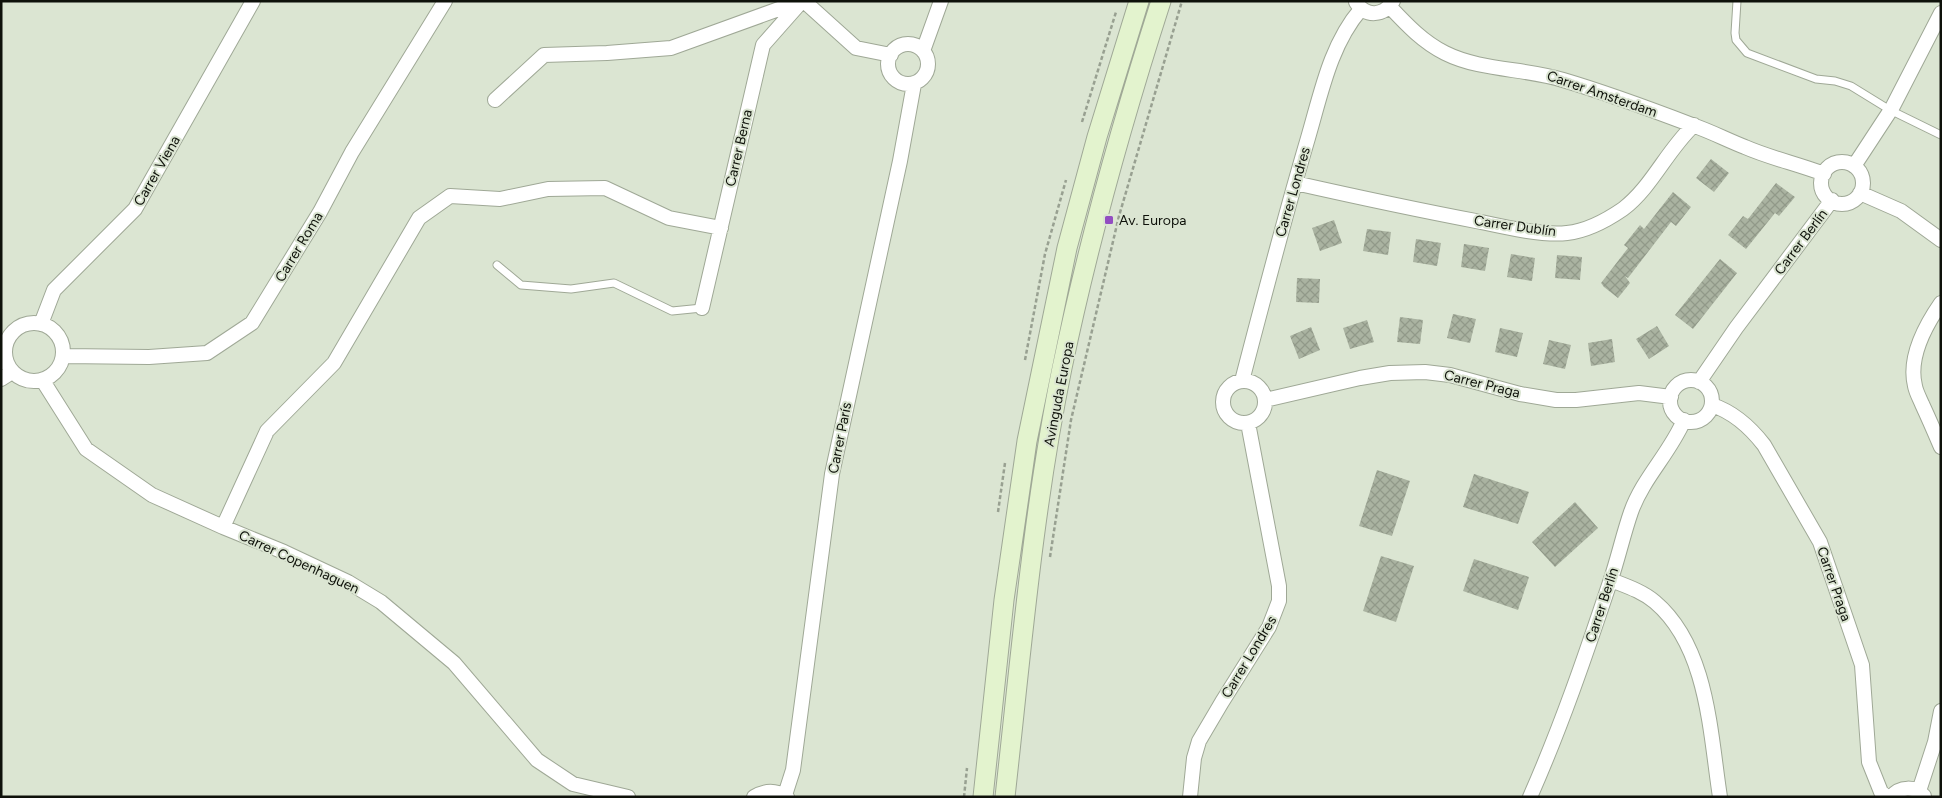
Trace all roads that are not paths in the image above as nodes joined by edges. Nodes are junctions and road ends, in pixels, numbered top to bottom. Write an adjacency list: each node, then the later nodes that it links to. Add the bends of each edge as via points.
1 (253, 1): 28 (street, Carrer Viena, via 135,210 54,290)
2 (445, 1): 29 (street, Carrer Roma, via 252,323 207,353 149,357)
3 (802, 1): 12 (street, via 856,48); 14 (street, via 671,48 544,55); 23 (street, Carrer Berna, via 763,45)
4 (942, 1): 11 (street)
5 (1139, 1): 40 (main road, Avinguda Europa, via 1067,248)
6 (1161, 1): 41 (main road, Avinguda Europa, via 1088,253 1062,369)
7 (1737, 1): 15 (lane, via 1736,40 1747,53 1816,80 1851,86)
8 (1392, 4): 9 (street, via 1379,13 1366,12); 16 (street, Carrer Amsterdam, via 1412,30 1446,54 1546,74)
9 (1359, 5): 20 (street, Carrer Londres, via 1334,56)
10 (1941, 13): 15 (street)
11 (923, 51): 12 (street, via 906,44); 13 (street, via 928,70)
12 (891, 55): 13 (street, via 888,61 891,74 901,83)
13 (914, 84): 46 (street, Carrer París, via 832,474 793,770)
14 (496, 100)
15 (1890, 110): 17 (lane); 18 (street)
16 (1694, 125): 19 (street, Carrer Amsterdam, via 1746,148); 20 (street, Carrer Dublín, via 1682,136 1643,189 1624,207 1595,225 1567,233 1478,222)
17 (1941, 135)
18 (1854, 166): 19 (street, via 1838,163); 21 (street, via 1863,180)
19 (1824, 174): 22 (street, via 1822,188)
20 (1295, 183): 32 (street, Carrer Londres)
21 (1860, 193): 22 (street, via 1843,204); 24 (street, via 1901,211)
22 (1832, 200): 33 (street, Carrer Berlín)
23 (721, 228): 27 (street, Carrer Berna); 42 (street, via 669,218 605,188 548,189 500,199 450,196 419,218 334,363 267,431)
24 (1941, 240)
25 (497, 265): 27 (lane, via 521,285 571,289 614,283 672,311)
26 (1941, 303): 39 (street, via 1922,336 1914,369 1915,386)
27 (702, 308)
28 (41, 324): 29 (street, via 58,335); 30 (street, via 20,326 9,337 5,347)
29 (64, 356): 31 (street, via 52,376)
30 (7, 376): 31 (street, via 30,382)
31 (43, 381): 42 (street, Carrer Copenhaguen, via 86,449 152,495)
32 (1242, 382): 35 (street, via 1256,384); 38 (street, via 1230,387 1223,399 1224,406 1230,418)
33 (1699, 382): 34 (street, via 1682,382); 36 (street, via 1711,393)
34 (1671, 397): 35 (street, Carrer Praga, via 1639,393 1556,400 1425,372 1360,378); 37 (street, via 1674,412)
35 (1265, 400): 38 (street, via 1261,415)
36 (1712, 404): 37 (street, via 1704,417); 54 (street, Carrer Praga, via 1737,417 1755,433 1820,542 1862,665 1869,762)
37 (1684, 420): 43 (street, Carrer Berlín, via 1677,437 1637,498)
38 (1248, 423): 51 (street, Carrer Londres, via 1279,586 1279,601 1269,627 1199,741)
39 (1941, 447)
40 (1021, 482): 41 (main road); 49 (main road, Avinguda Europa)
41 (1042, 485): 50 (main road, Avinguda Europa)
42 (223, 527): 47 (street, Carrer Copenhaguen, via 348,582 381,602 454,663 537,760 573,784)
43 (1610, 580): 52 (street, Carrer Berlín, via 1571,696); 53 (street, via 1654,601 1680,632 1706,695)
44 (1941, 711): 45 (street)
45 (1922, 794): 55 (street, via 1904,788)
46 (786, 796): 48 (street, via 771,791)
47 (628, 797)
48 (754, 797)
49 (982, 797)
50 (1005, 797)
51 (1190, 797)
52 (1530, 797)
53 (1720, 797)
54 (1887, 797)
55 (1891, 797)

